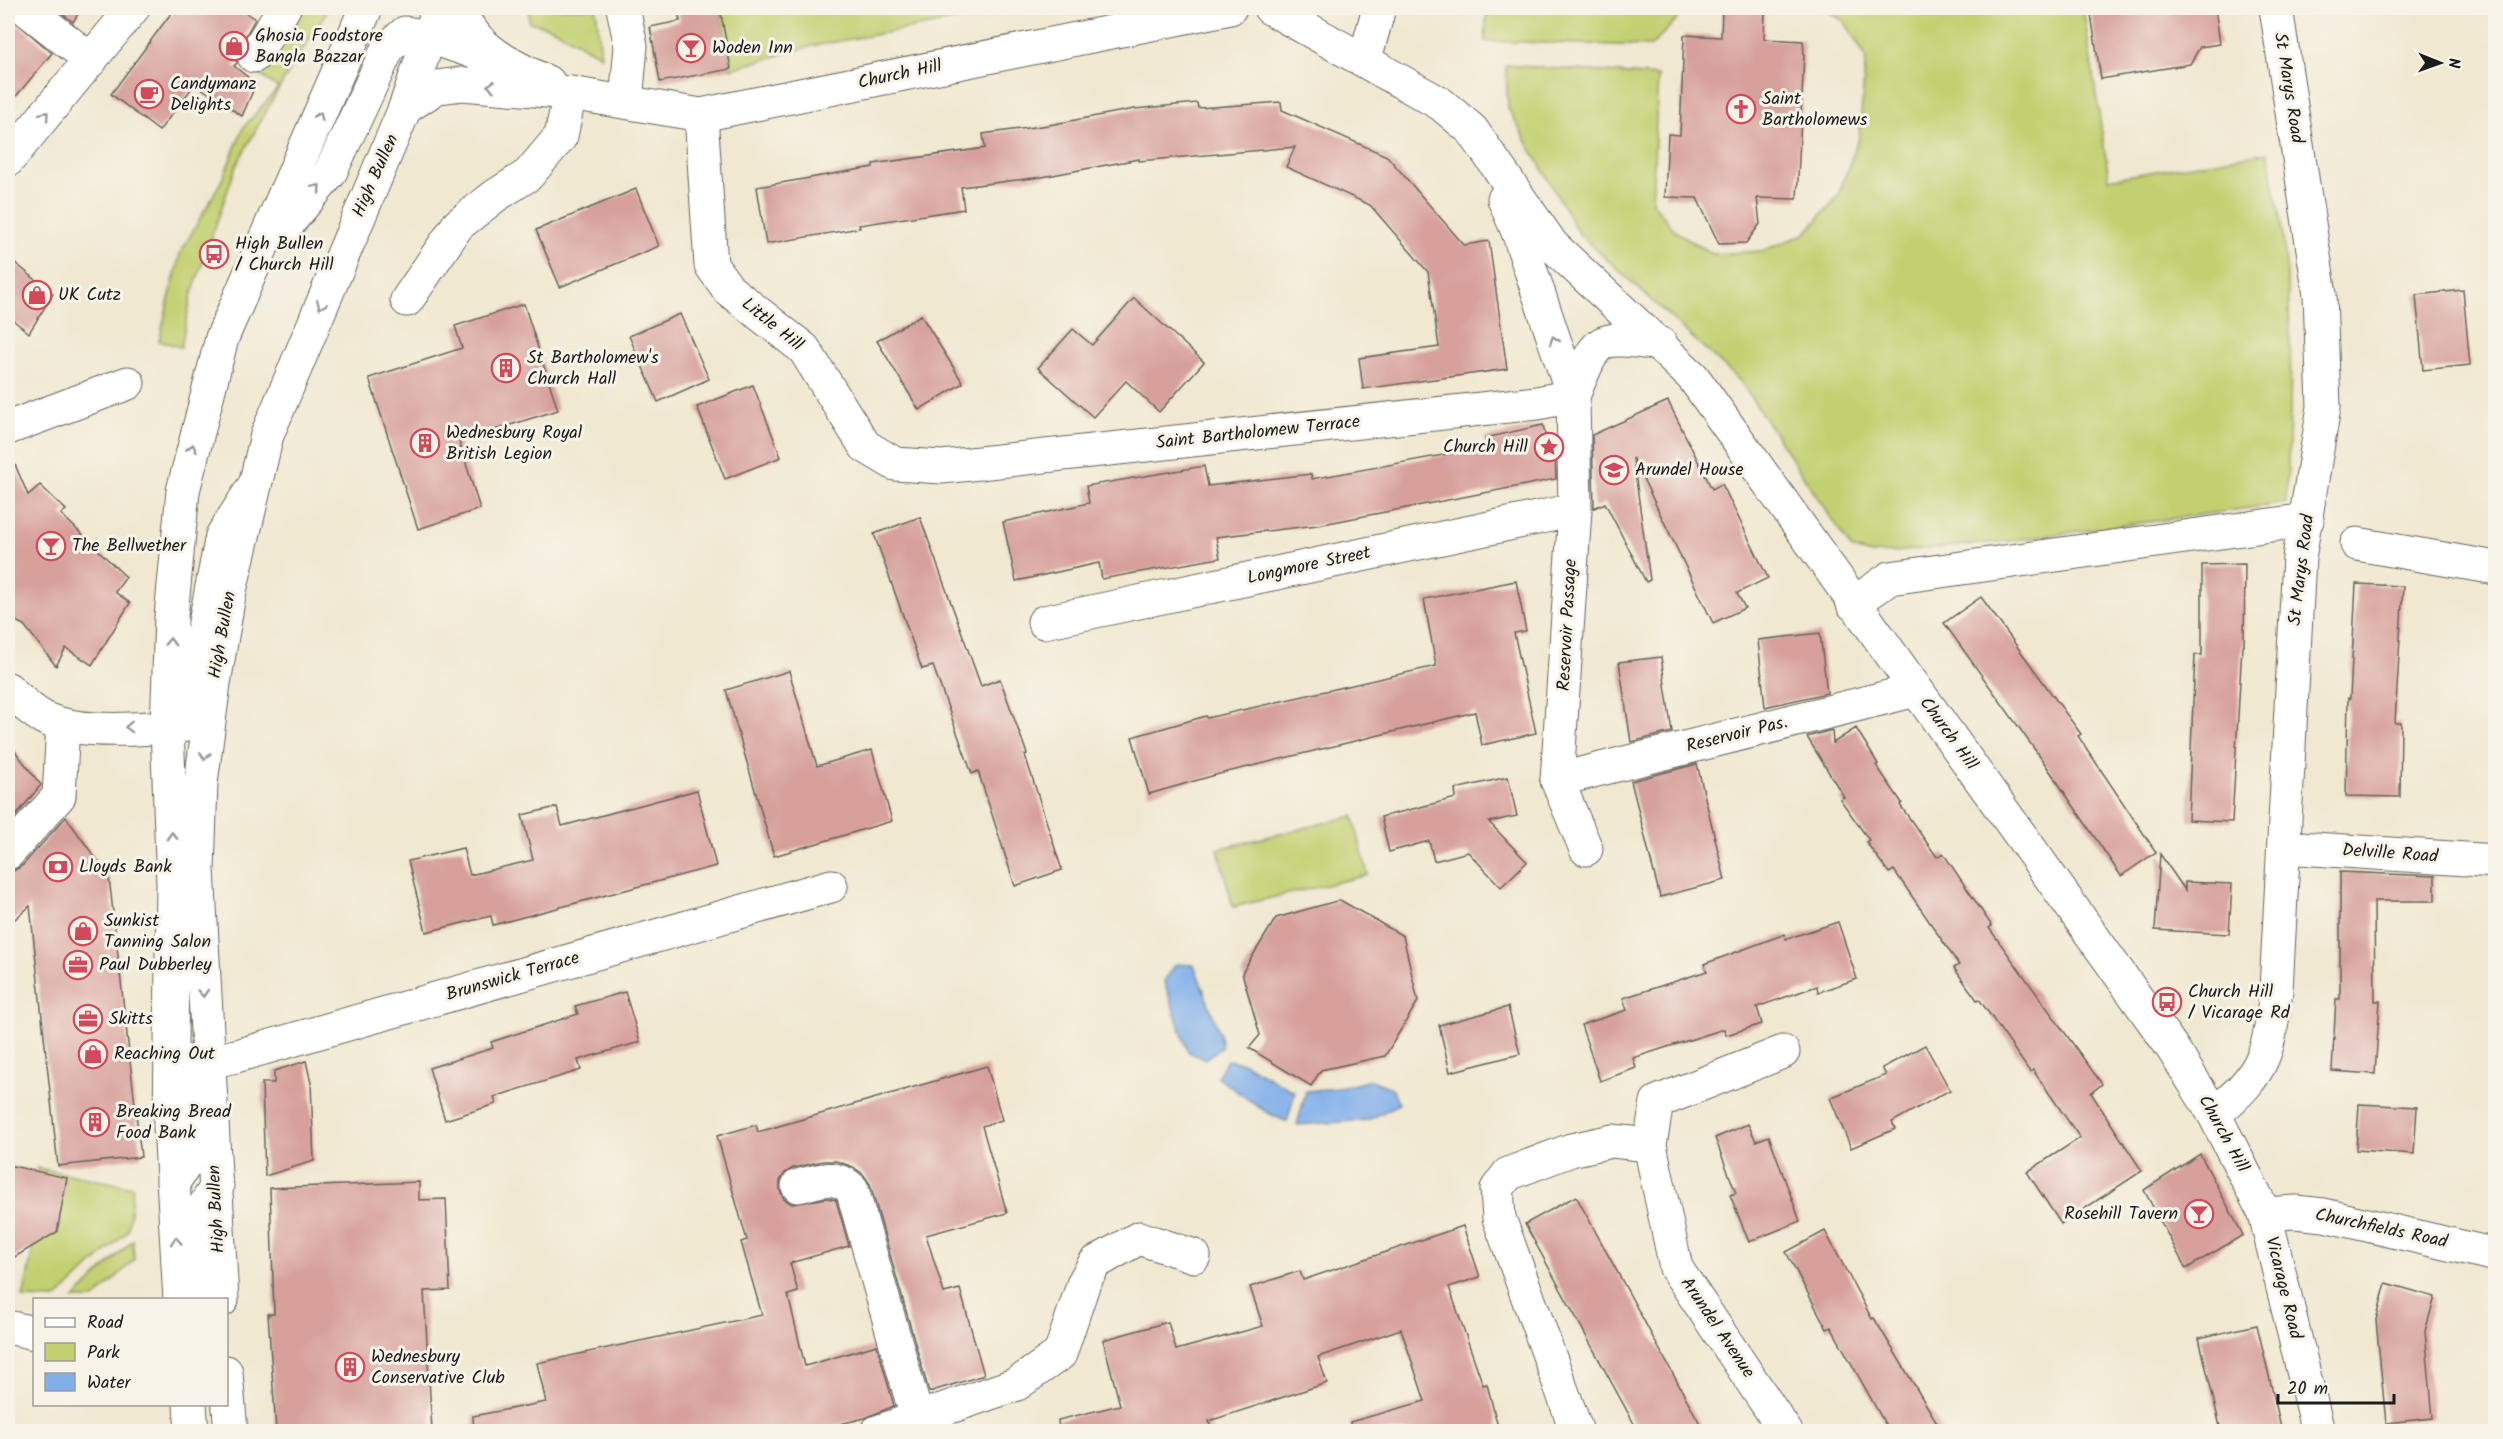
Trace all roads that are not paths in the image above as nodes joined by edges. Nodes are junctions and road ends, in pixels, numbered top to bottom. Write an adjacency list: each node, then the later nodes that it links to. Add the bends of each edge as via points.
1 (25, 8): 13 (main road)
2 (133, 8): 13 (main road)
3 (284, 8): 12 (main road)
4 (366, 8): 22 (main road, High Bullen, one-way to 4)
5 (458, 8): 15 (main road, Church Hill, via 481,44)
6 (623, 8): 17 (main road, via 631,46)
7 (1230, 8): 19 (main road, Church Hill)
8 (1270, 8): 14 (main road, Church Hill)
9 (1379, 8): 14 (main road)
10 (2276, 8): 31 (main road, St Marys Road, via 2320,295 2324,408)
11 (434, 22): 15 (main road, Church Hill); 18 (main road, High Bullen); 22 (main road, Church Hill, one-way to 11, via 330,173 388,48 405,33)
12 (254, 56)
13 (91, 60): 21 (main road, one-way to 13)
14 (1365, 60): 20 (main road, Church Hill, via 1441,104)
15 (503, 62): 16 (main road, Church Hill)
16 (570, 93): 17 (main road, Church Hill); 18 (main road, Church Hill, one-way to 18, via 462,84 437,87); 23 (main road, via 561,136 528,175 458,225)
17 (626, 102): 19 (main road, Church Hill)
18 (405, 108): 29 (main road, High Bullen, one-way to 29, via 267,435)
19 (701, 115): 28 (main road, Little Hill, via 711,265 729,290 804,349 865,446 895,464)
20 (1476, 134): 24 (main road, Church Hill, via 1552,245); 26 (main road, Reservoir Passage, one-way to 20, via 1518,231)
21 (8, 160)
22 (253, 266): 39 (main road, High Bullen, one-way to 22, via 171,617 183,491 222,338)
23 (407, 300)
24 (1661, 344): 26 (main road, Reservoir Passage, via 1612,338 1593,349); 34 (main road, Church Hill, via 1693,377)
25 (128, 382): 27 (main road)
26 (1573, 396): 28 (main road, Saint Bartholomew Terrace); 30 (main road, Reservoir Passage)
27 (8, 428)
28 (942, 467)
29 (255, 485): 39 (main road, via 222,536 198,658 193,710 186,725); 47 (main road, High Bullen, one-way to 47, via 229,595 201,783)
30 (1575, 510): 35 (main road, Longmore Street); 40 (main road, Reservoir Passage)
31 (2307, 520): 34 (main road, via 1890,578); 41 (main road, St Marys Road, via 2299,558)
32 (2357, 544): 33 (main road)
33 (2496, 568)
34 (1853, 604): 37 (main road, Church Hill)
35 (1044, 622)
36 (8, 689): 38 (main road, via 43,718)
37 (1916, 690): 40 (main road, Reservoir Pas.); 48 (main road, Church Hill, via 2171,1046)
38 (63, 725): 39 (main road, one-way to 38, via 98,729); 43 (main road, via 59,796)
39 (168, 727): 47 (main road, High Bullen, one-way to 39, via 173,884)
40 (1557, 780): 42 (main road, Reservoir Passage)
41 (2284, 847): 44 (main road, Delville Road); 48 (main road, St Marys Road, via 2270,1040 2259,1068 2242,1092)
42 (1586, 849)
43 (8, 853)
44 (2496, 861)
45 (831, 886): 47 (main road, Brunswick Terrace, via 274,1046)
46 (1783, 1052): 49 (main road, Arundel Avenue, via 1657,1102)
47 (191, 1062): 50 (main road, High Bullen); 55 (main road, High Bullen, one-way to 47, via 170,1125)
48 (2214, 1114): 52 (main road, Church Hill)
49 (1650, 1145): 66 (main road, via 1612,1141 1571,1150 1508,1174 1497,1189 1499,1218); 67 (main road, Arundel Avenue, via 1676,1268)
50 (217, 1186): 56 (main road, via 198,1216); 57 (main road, High Bullen)
51 (798, 1186): 62 (main road, via 840,1179 852,1188)
52 (2265, 1214): 53 (main road, Churchfields Road, via 2324,1215); 68 (main road, Vicarage Road)
53 (2496, 1254)
54 (1194, 1256): 62 (main road, via 1139,1238 1095,1263 1084,1282 1060,1354 1017,1384)
55 (180, 1298)
56 (201, 1298)
57 (222, 1298)
58 (8, 1327): 59 (main road)
59 (33, 1333)
60 (228, 1396): 64 (main road)
61 (190, 1406): 63 (main road)
62 (917, 1418): 65 (main road)
63 (192, 1431)
64 (231, 1431)
65 (877, 1431)
66 (1577, 1431)
67 (1786, 1431)
68 (2318, 1431)

